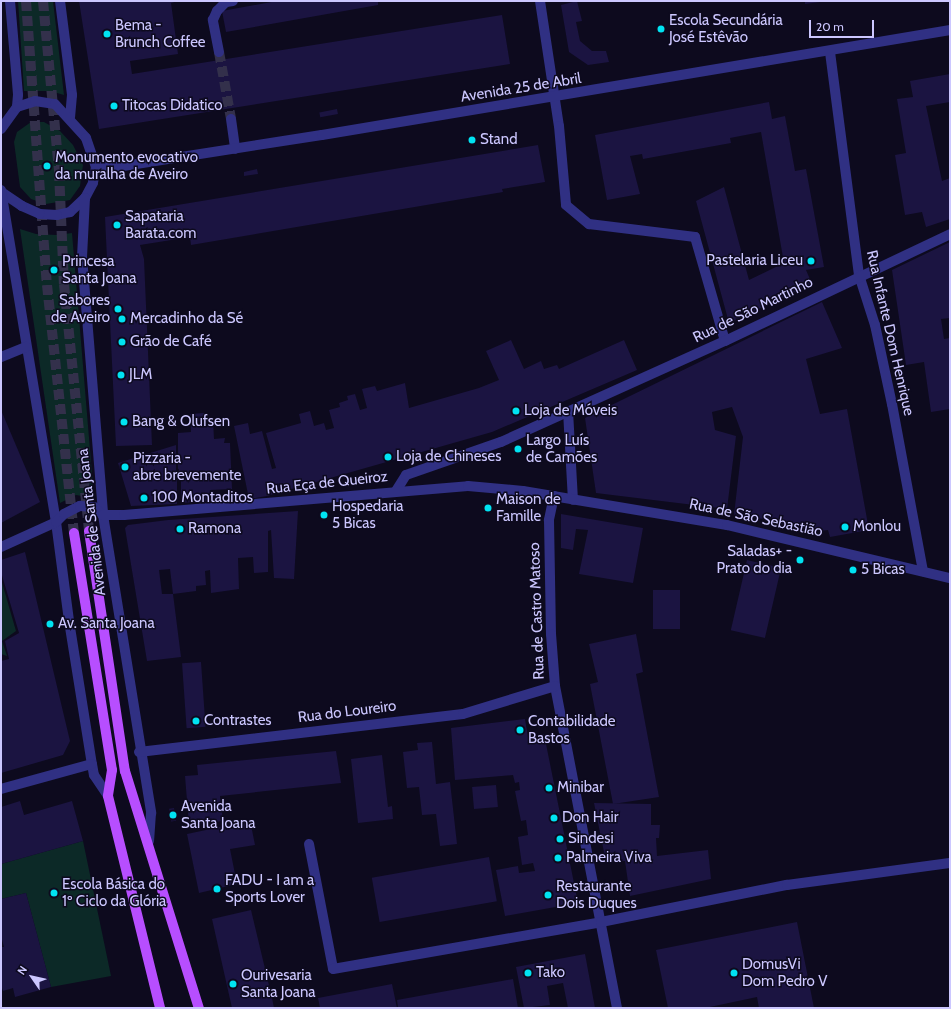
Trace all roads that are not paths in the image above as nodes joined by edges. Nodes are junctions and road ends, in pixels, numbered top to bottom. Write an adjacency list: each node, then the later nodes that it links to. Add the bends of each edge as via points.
1 (10, 1): 9 (street)
2 (60, 1): 11 (street, via 72,95)
3 (233, 1): 6 (street, via 226,2 217,11 214,20)
4 (540, 1): 8 (street)
5 (950, 30): 7 (street, Avenida 25 de Abril)
6 (219, 52)
7 (830, 52): 8 (street, Avenida 25 de Abril); 19 (street, Rua Infante Dom Henrique)
8 (554, 98): 14 (street, Avenida 25 de Abril); 20 (street, via 566,205 589,224 695,237)
9 (17, 107): 10 (street); 11 (street, via 35,101 56,104)
10 (4, 115): 13 (street)
11 (70, 117): 15 (street, via 86,138)
12 (231, 119): 14 (street)
13 (1, 129)
14 (235, 149): 15 (street, Avenida 25 de Abril, via 117,167)
15 (96, 167): 17 (street, via 93,183)
16 (1, 191): 17 (street, via 22,206 40,214 57,215 70,212); 21 (street, Avenida de Santa Joana)
17 (85, 198): 27 (street, Avenida de Santa Joana, via 82,257)
18 (950, 234): 19 (street, Rua de São Martinho)
19 (859, 275): 20 (street, Rua de São Martinho); 32 (street, Rua Infante Dom Henrique, via 875,325)
20 (725, 341): 23 (street, Rua de São Martinho)
21 (26, 347): 22 (street); 28 (street, Avenida de Santa Joana)
22 (1, 357)
23 (568, 411): 24 (street, via 501,442 406,475); 26 (street)
24 (396, 491): 25 (street, Rua Eça de Queiroz, via 468,486); 27 (street, Rua Eça de Queiroz, via 273,504)
25 (554, 496): 26 (street, Rua de São Sebastião); 34 (street, Rua de Castro Matoso, via 550,527 551,634)
26 (573, 500): 32 (street, Rua de São Sebastião, via 727,525)
27 (103, 515): 28 (street, via 94,507 80,506 64,514); 35 (street, Avenida de Santa Joana)
28 (56, 522): 31 (street); 36 (street, Avenida de Santa Joana)
29 (88, 531): 39 (main road, Avenida de Santa Joana, via 125,771)
30 (74, 533): 38 (main road, Avenida de Santa Joana, via 112,770)
31 (1, 547)
32 (923, 571): 33 (street, Rua de São Sebastião)
33 (950, 578)
34 (555, 686): 35 (street, Rua do Loureiro, via 463,714); 42 (street, Rua de Castro Matoso)
35 (140, 752): 39 (street, Avenida de Santa Joana, via 151,813)
36 (92, 764): 37 (street); 38 (street, Avenida de Santa Joana, via 94,775)
37 (1, 789)
38 (108, 796): 43 (main road, Avenida de Santa Joana)
39 (149, 841): 44 (main road, Avenida de Santa Joana)
40 (309, 844): 42 (street, via 333,969)
41 (950, 863): 42 (street, via 787,885)
42 (601, 922): 45 (street, Rua de Castro Matoso)
43 (160, 1008)
44 (199, 1008)
45 (617, 1008)

